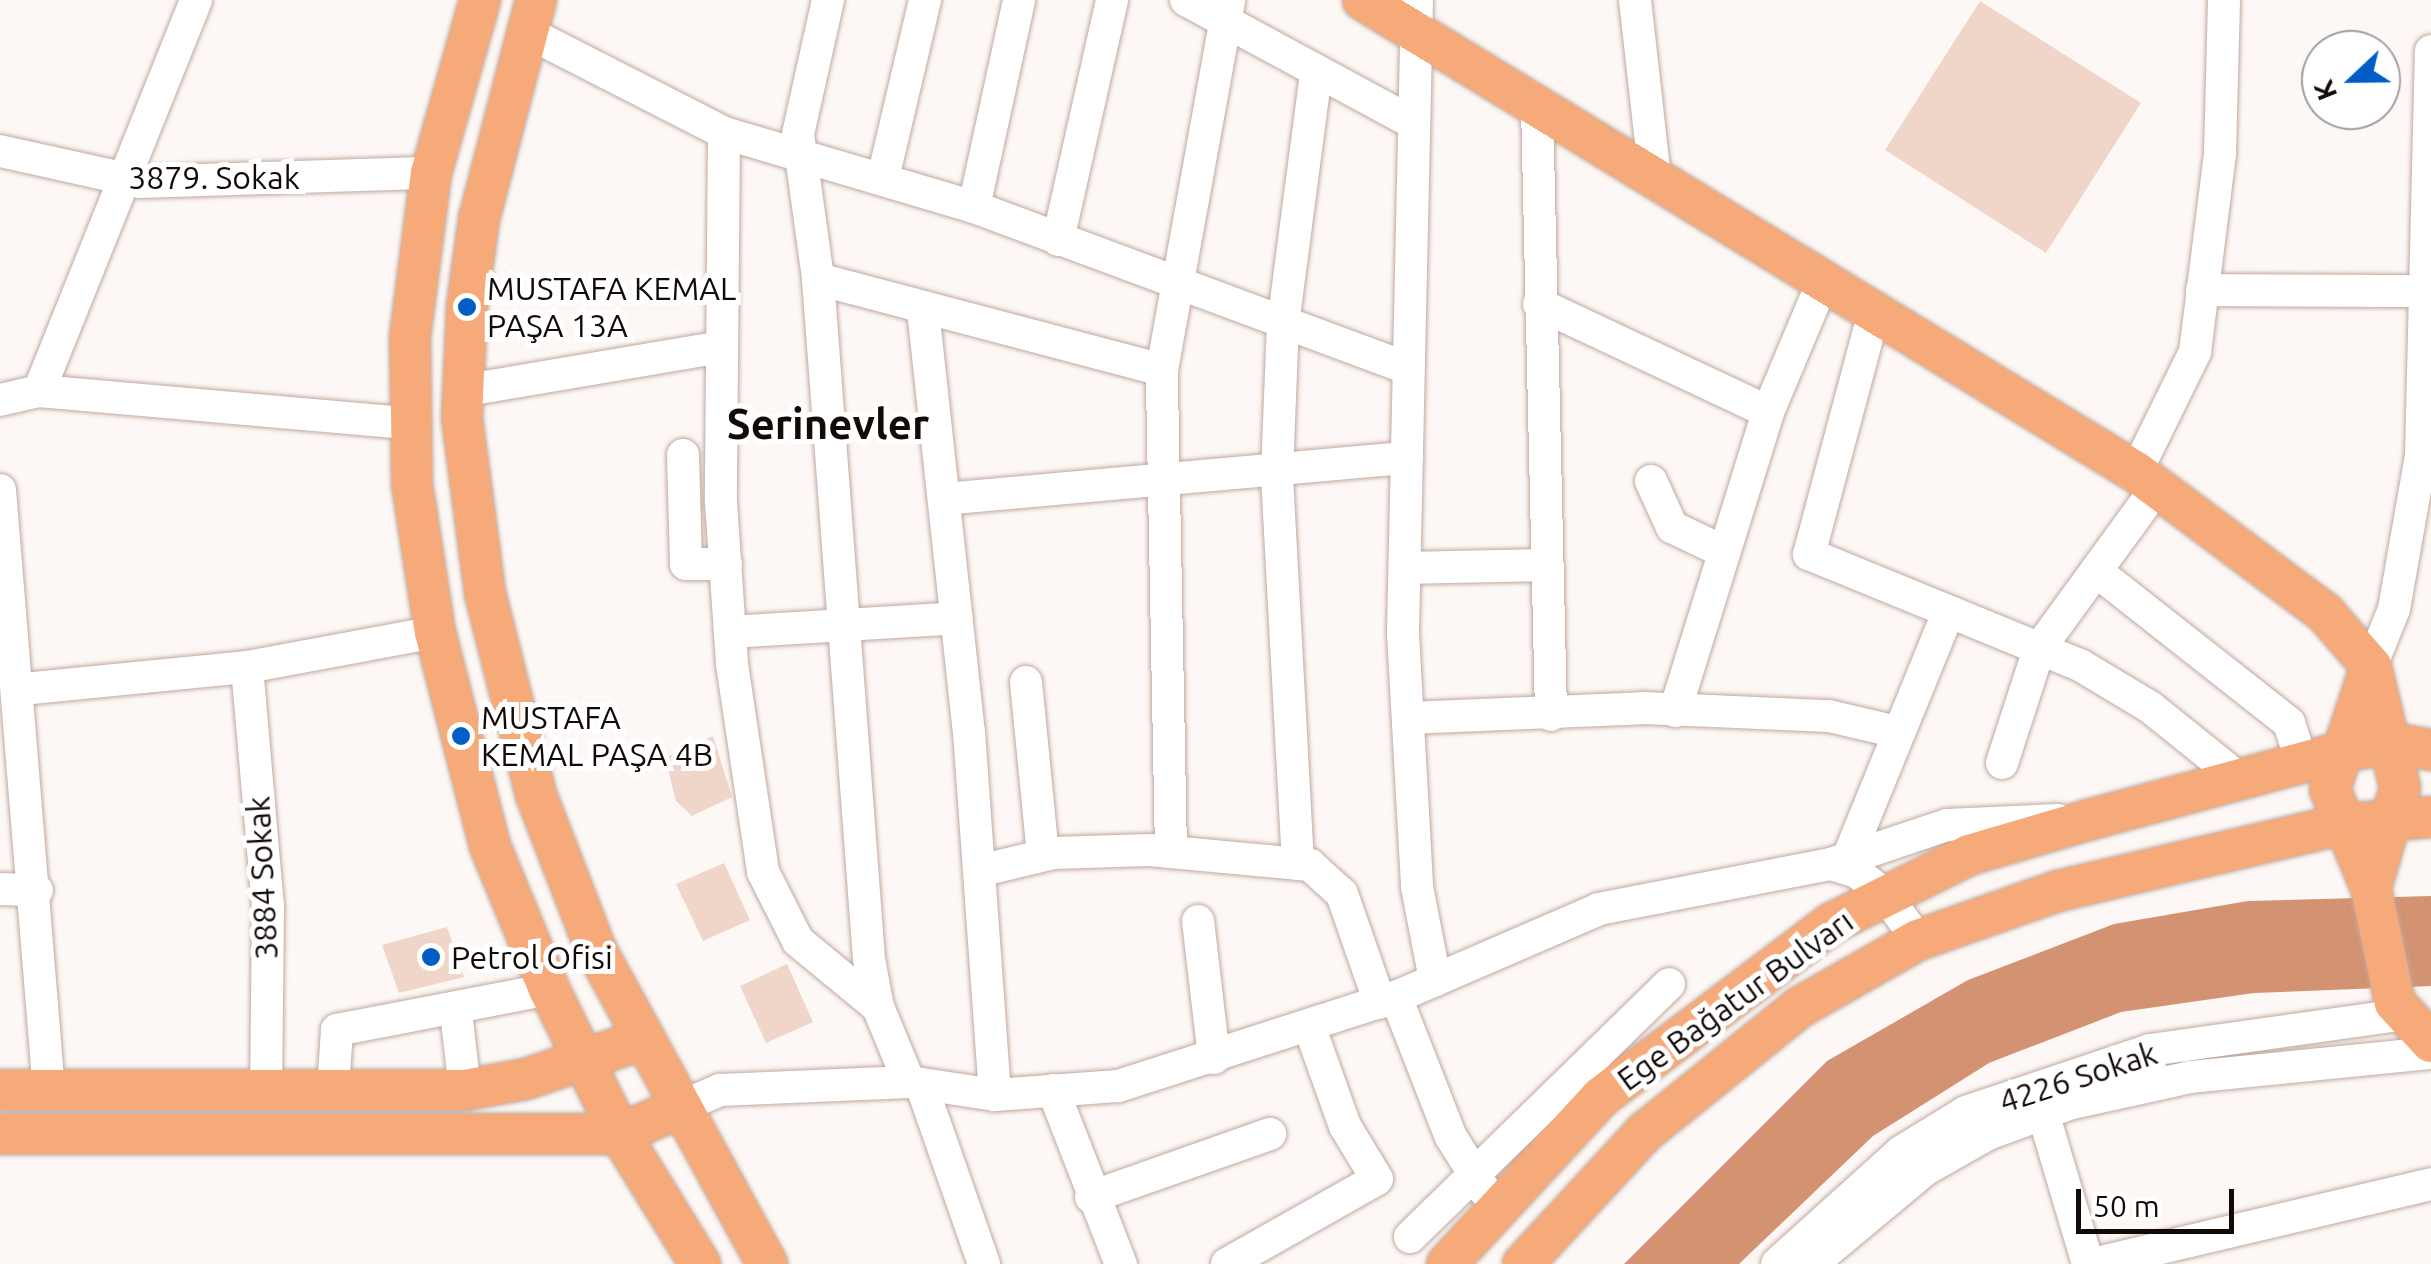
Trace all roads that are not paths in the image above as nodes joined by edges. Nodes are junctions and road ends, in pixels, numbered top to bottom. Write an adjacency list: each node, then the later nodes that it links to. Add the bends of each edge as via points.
1 (196, 0): 22 (street)
2 (480, 0): 21 (main road)
3 (828, 0): 20 (street, via 810,65)
4 (925, 0): 23 (street)
5 (1019, 0): 25 (street)
6 (1112, 0): 26 (street)
7 (1186, 0): 11 (street)
8 (1363, 0): 13 (main road)
9 (1635, 0): 24 (street)
10 (2224, 0): 30 (street, via 2220,152)
11 (1227, 11): 15 (street); 29 (street)
12 (530, 15): 18 (street); 40 (main road, via 478,219)
13 (1418, 17): 16 (main road); 17 (street)
14 (2431, 51): 31 (street)
15 (1316, 75): 17 (street); 35 (street)
16 (1537, 106): 24 (main road); 32 (street)
17 (1412, 122): 37 (street)
18 (724, 133): 20 (street); 36 (street)
19 (0, 151): 22 (street, 3879. Sokak)
20 (801, 153): 23 (street); 27 (street)
21 (431, 173): 22 (street, 3879. Sokak); 43 (main road)
22 (121, 178): 39 (street)
23 (883, 178): 25 (street)
24 (1656, 179): 28 (main road)
25 (974, 207): 26 (street)
26 (1058, 240): 29 (street)
27 (818, 279): 33 (street); 59 (street)
28 (1823, 281): 34 (main road); 42 (street)
29 (1177, 284): 35 (street); 38 (street)
30 (2202, 290): 31 (street); 47 (street, via 2195,352)
31 (2425, 291): 63 (street, via 2421,456 2394,609)
32 (1539, 304): 42 (street); 54 (street)
33 (923, 310): 38 (street); 51 (street)
34 (1874, 312): 47 (main road); 57 (street, via 1809,554)
35 (1282, 324): 37 (street); 46 (street)
36 (720, 347): 40 (street); 53 (street)
37 (1408, 368): 45 (street)
38 (1162, 370): 49 (street)
39 (39, 391): 41 (street); 43 (street)
40 (462, 391): 100 (main road, via 485,593 536,795 596,950)
41 (0, 400)
42 (1768, 412): 52 (street)
43 (408, 423): 60 (main road)
44 (683, 455): 53 (street, via 686,564)
45 (1406, 458): 46 (street); 55 (street)
46 (1277, 472): 49 (street); 84 (street)
47 (2147, 480): 56 (street); 63 (main road, via 2325,614)
48 (1651, 481): 52 (street, via 1672,528)
49 (1166, 484): 51 (street); 81 (street)
50 (0, 490): 66 (street)
51 (944, 498): 58 (street)
52 (1722, 551): 67 (street)
53 (726, 564): 61 (street)
54 (1546, 565): 55 (street); 68 (street)
55 (1404, 568): 69 (street)
56 (2096, 571): 62 (street); 74 (street, via 2289,723)
57 (1948, 614): 62 (street); 70 (street)
58 (957, 618): 59 (street); 85 (street)
59 (843, 624): 61 (street); 96 (street)
60 (436, 632): 64 (street); 94 (main road, via 490,846)
61 (730, 632): 96 (street, via 764,872 798,941)
62 (2039, 649): 75 (street); 76 (street, via 2150,706)
63 (2371, 666): 71 (main road); 73 (main road)
64 (247, 668): 66 (street); 106 (street, 3884 Sokak, via 268,906)
65 (1026, 682): 82 (street)
66 (22, 688): 88 (street)
67 (1675, 711): 68 (street); 70 (street, via 1829,716)
68 (1551, 715): 69 (street)
69 (1408, 718): 92 (street, via 1417,887)
70 (1897, 732): 83 (street)
71 (2391, 743): 72 (main road, Ege Bağatur Bulvarı); 73 (main road, Ege Bağatur Bulvarı); 78 (main road, via 2400,788)
72 (2431, 750)
73 (2342, 752): 74 (main road, Ege Bağatur Bulvarı); 80 (main road, via 2330,789)
74 (2301, 760): 76 (main road, Ege Bağatur Bulvarı)
75 (2002, 762)
76 (2237, 777): 79 (main road, Ege Bağatur Bulvarı)
77 (2431, 817): 78 (main road, Ege Bağatur Bulvarı)
78 (2389, 818): 80 (main road, Ege Bağatur Bulvarı); 86 (main road)
79 (2088, 820): 83 (street, via 1947,825); 89 (main road, Ege Bağatur Bulvarı, via 1969,855)
80 (2344, 824): 86 (main road); 91 (main road, Ege Bağatur Bulvarı, via 2058,892)
81 (1171, 852): 82 (street); 84 (street)
82 (1043, 855): 85 (street)
83 (1840, 861): 89 (street); 92 (street, via 1599,909)
84 (1298, 864): 95 (street, via 1342,894)
85 (979, 871): 111 (street)
86 (2371, 888): 98 (main road)
87 (0, 889): 88 (street)
88 (36, 890): 110 (street)
89 (1886, 896): 91 (street); 120 (main road, Ege Bağatur Bulvarı, via 1832,924 1601,1097)
90 (1198, 921): 102 (street)
91 (1918, 940): 128 (main road, Ege Bağatur Bulvarı, via 1800,1007 1645,1132)
92 (1436, 980): 95 (street)
93 (1668, 984): 117 (street)
94 (549, 990): 97 (street); 103 (main road)
95 (1388, 1000): 99 (street); 117 (street)
96 (878, 1008): 104 (street)
97 (456, 1012): 107 (street, via 337,1030); 108 (street)
98 (2416, 1018): 129 (street, 4226 Sokak, via 2150,1050 1966,1112 1901,1152)
99 (1310, 1028): 102 (street); 126 (street, via 1345,1126 1376,1179)
100 (644, 1038): 103 (main road); 112 (main road)
101 (2431, 1053): 113 (street, via 2190,1077)
102 (1214, 1058): 109 (street, via 1118,1086)
103 (584, 1061): 108 (main road); 115 (main road)
104 (915, 1083): 111 (street); 112 (street, via 720,1090); 124 (street)
105 (0, 1090): 110 (main road)
106 (266, 1090): 107 (main road); 110 (main road)
107 (333, 1090): 108 (main road)
108 (465, 1090)
109 (1053, 1090): 111 (street); 119 (street)
110 (49, 1091)
111 (995, 1094)
112 (681, 1107): 115 (main road); 123 (main road)
113 (2043, 1113): 130 (street, via 1926,1170); 131 (street)
114 (0, 1134): 115 (main road)
115 (620, 1134): 122 (main road)
116 (1270, 1134): 119 (street)
117 (1475, 1175): 120 (street); 121 (street)
118 (2431, 1184): 131 (street)
119 (1090, 1197): 125 (street)
120 (1498, 1212): 127 (main road, Ege Bağatur Bulvarı)
121 (1410, 1237)
122 (700, 1264)
123 (766, 1264)
124 (984, 1264)
125 (1121, 1264)
126 (1226, 1264)
127 (1447, 1264)
128 (1524, 1264)
129 (1777, 1264)
130 (1812, 1264)
131 (2091, 1264)

